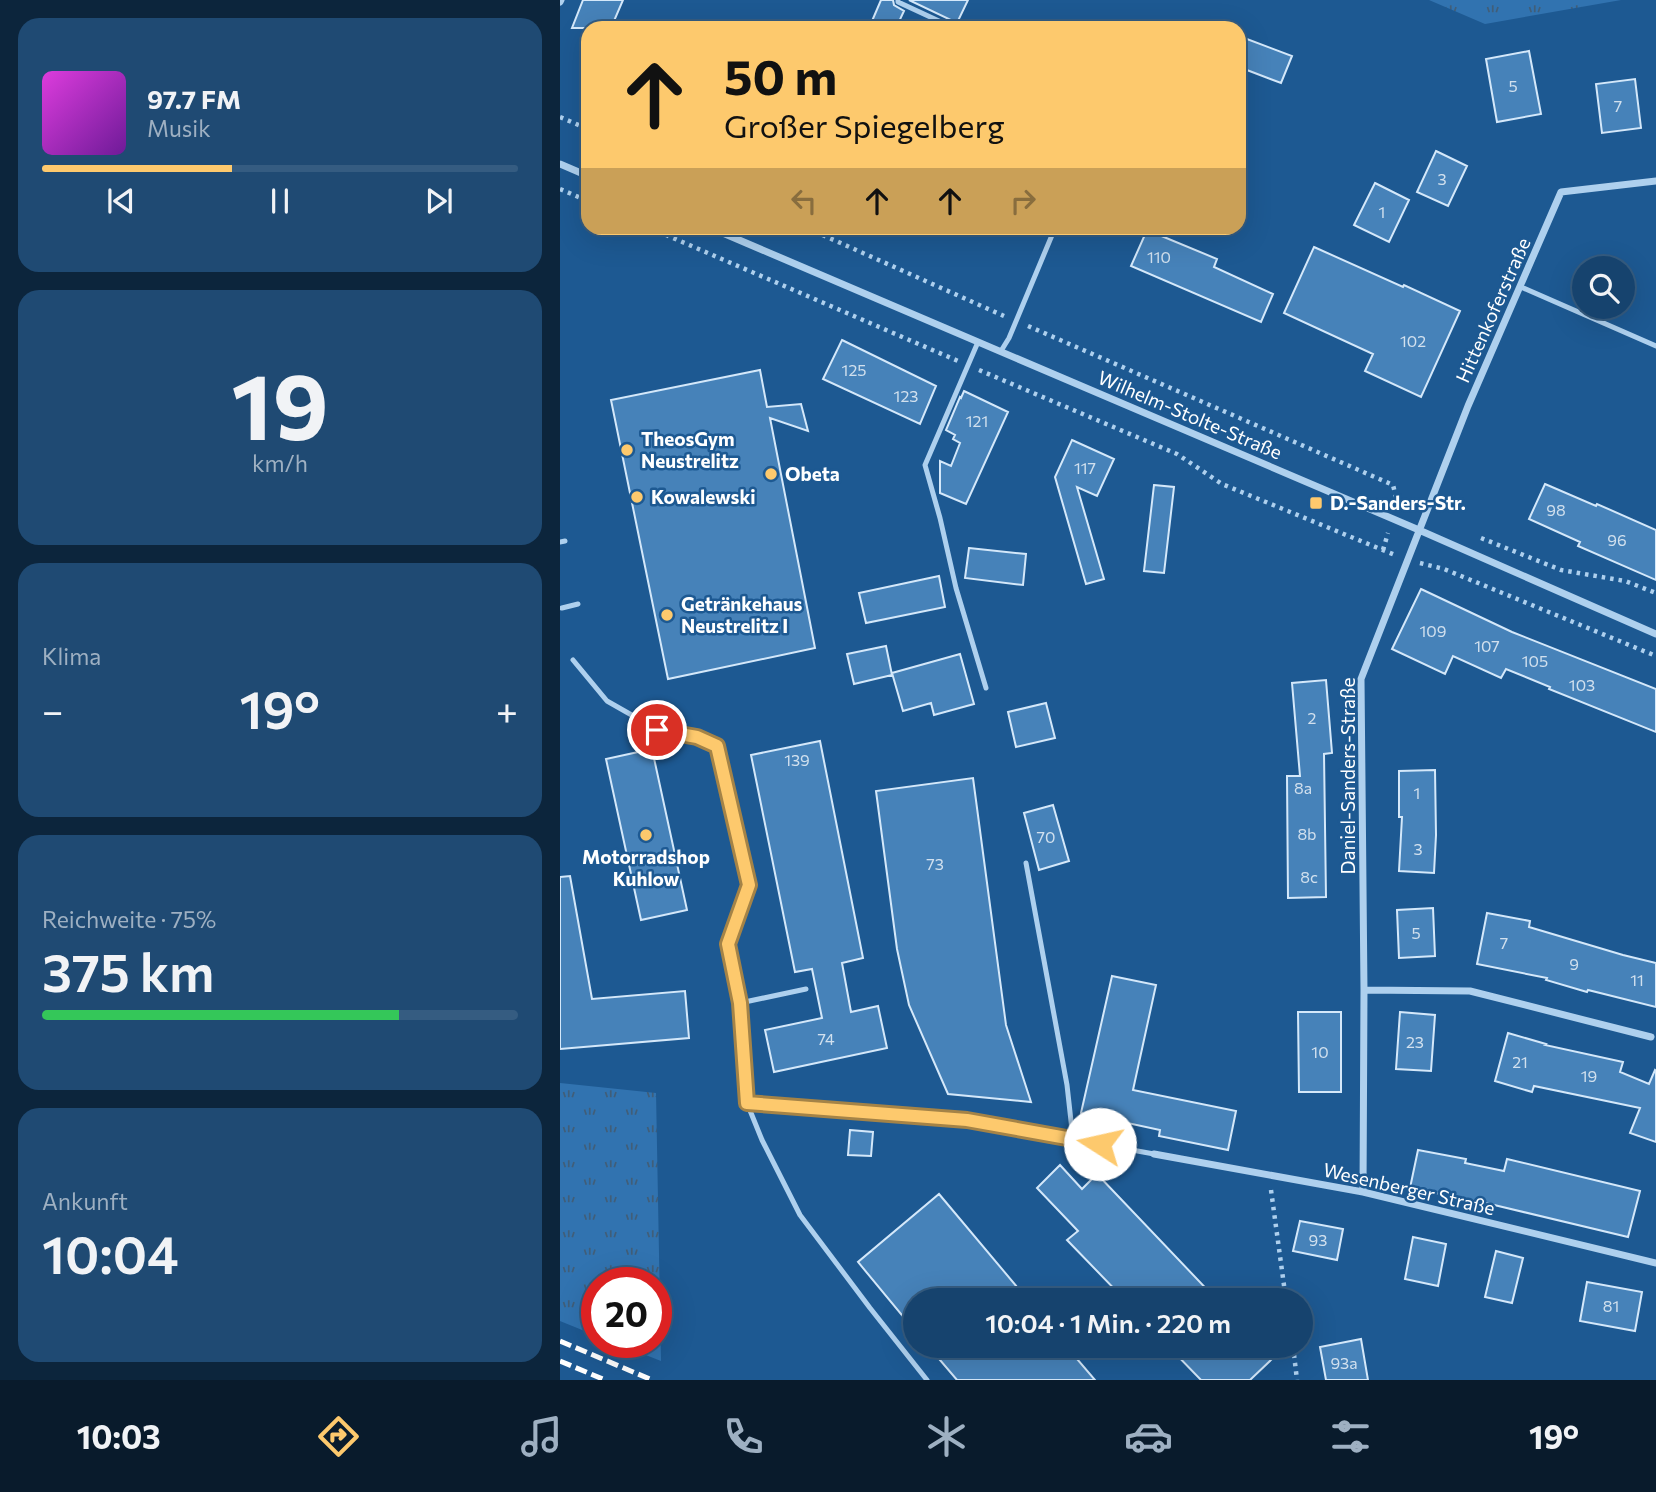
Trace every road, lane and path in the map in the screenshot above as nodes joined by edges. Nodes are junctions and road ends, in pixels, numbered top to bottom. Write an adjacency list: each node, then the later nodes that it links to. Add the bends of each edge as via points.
1 (898, 0): 2 (lane)
2 (939, 21)
3 (560, 117): 4 (path)
4 (581, 126)
5 (560, 164): 6 (street)
6 (581, 173)
7 (1656, 181): 14 (street, Hittenkoferstraße, via 1561,192)
8 (560, 189): 9 (path)
9 (581, 198)
10 (666, 235): 19 (path)
11 (727, 235): 16 (street, Wilhelm-Stolte-Straße)
12 (823, 235): 15 (path)
13 (1052, 235): 15 (lane)
14 (1521, 287): 17 (lane); 20 (street, Hittenkoferstraße)
15 (1016, 321): 18 (lane); 20 (path, via 1393,485 1398,504)
16 (978, 342): 18 (street, Wilhelm-Stolte-Straße); 19 (lane)
17 (1656, 346)
18 (1001, 351): 21 (street, Wilhelm-Stolte-Straße)
19 (968, 365): 23 (path, via 1178,454 1222,484); 30 (lane, via 926,465)
20 (1425, 515): 21 (street, Hittenkoferstraße)
21 (1419, 530): 23 (street, Daniel-Sanders-Straße); 27 (street, Wilhelm-Stolte-Straße)
22 (1476, 536): 24 (path, via 1561,570 1625,581)
23 (1407, 559): 28 (path, via 1444,569); 33 (street, Daniel-Sanders-Straße, via 1361,678)
24 (1656, 593)
25 (578, 604): 26 (lane)
26 (562, 608)
27 (1656, 634)
28 (1656, 656)
29 (573, 660): 34 (lane, via 607,701 657,730 697,737 717,746 749,885 728,944)
30 (986, 688)
31 (1026, 863): 38 (lane)
32 (806, 989): 34 (lane)
33 (1364, 990): 35 (street, via 1470,991); 41 (street, Daniel-Sanders-Straße)
34 (740, 1003): 36 (lane)
35 (1651, 1037)
36 (747, 1103): 37 (street); 45 (lane, via 800,1215)
37 (937, 1119): 38 (lane)
38 (1073, 1139): 39 (lane)
39 (1154, 1154): 40 (street, Wesenberger Straße)
40 (1269, 1175): 41 (street, Wesenberger Straße); 43 (path)
41 (1363, 1192): 42 (street, Wesenberger Straße)
42 (1656, 1263)
43 (1284, 1288)
44 (1294, 1358): 46 (path)
45 (927, 1380)
46 (1297, 1380)

